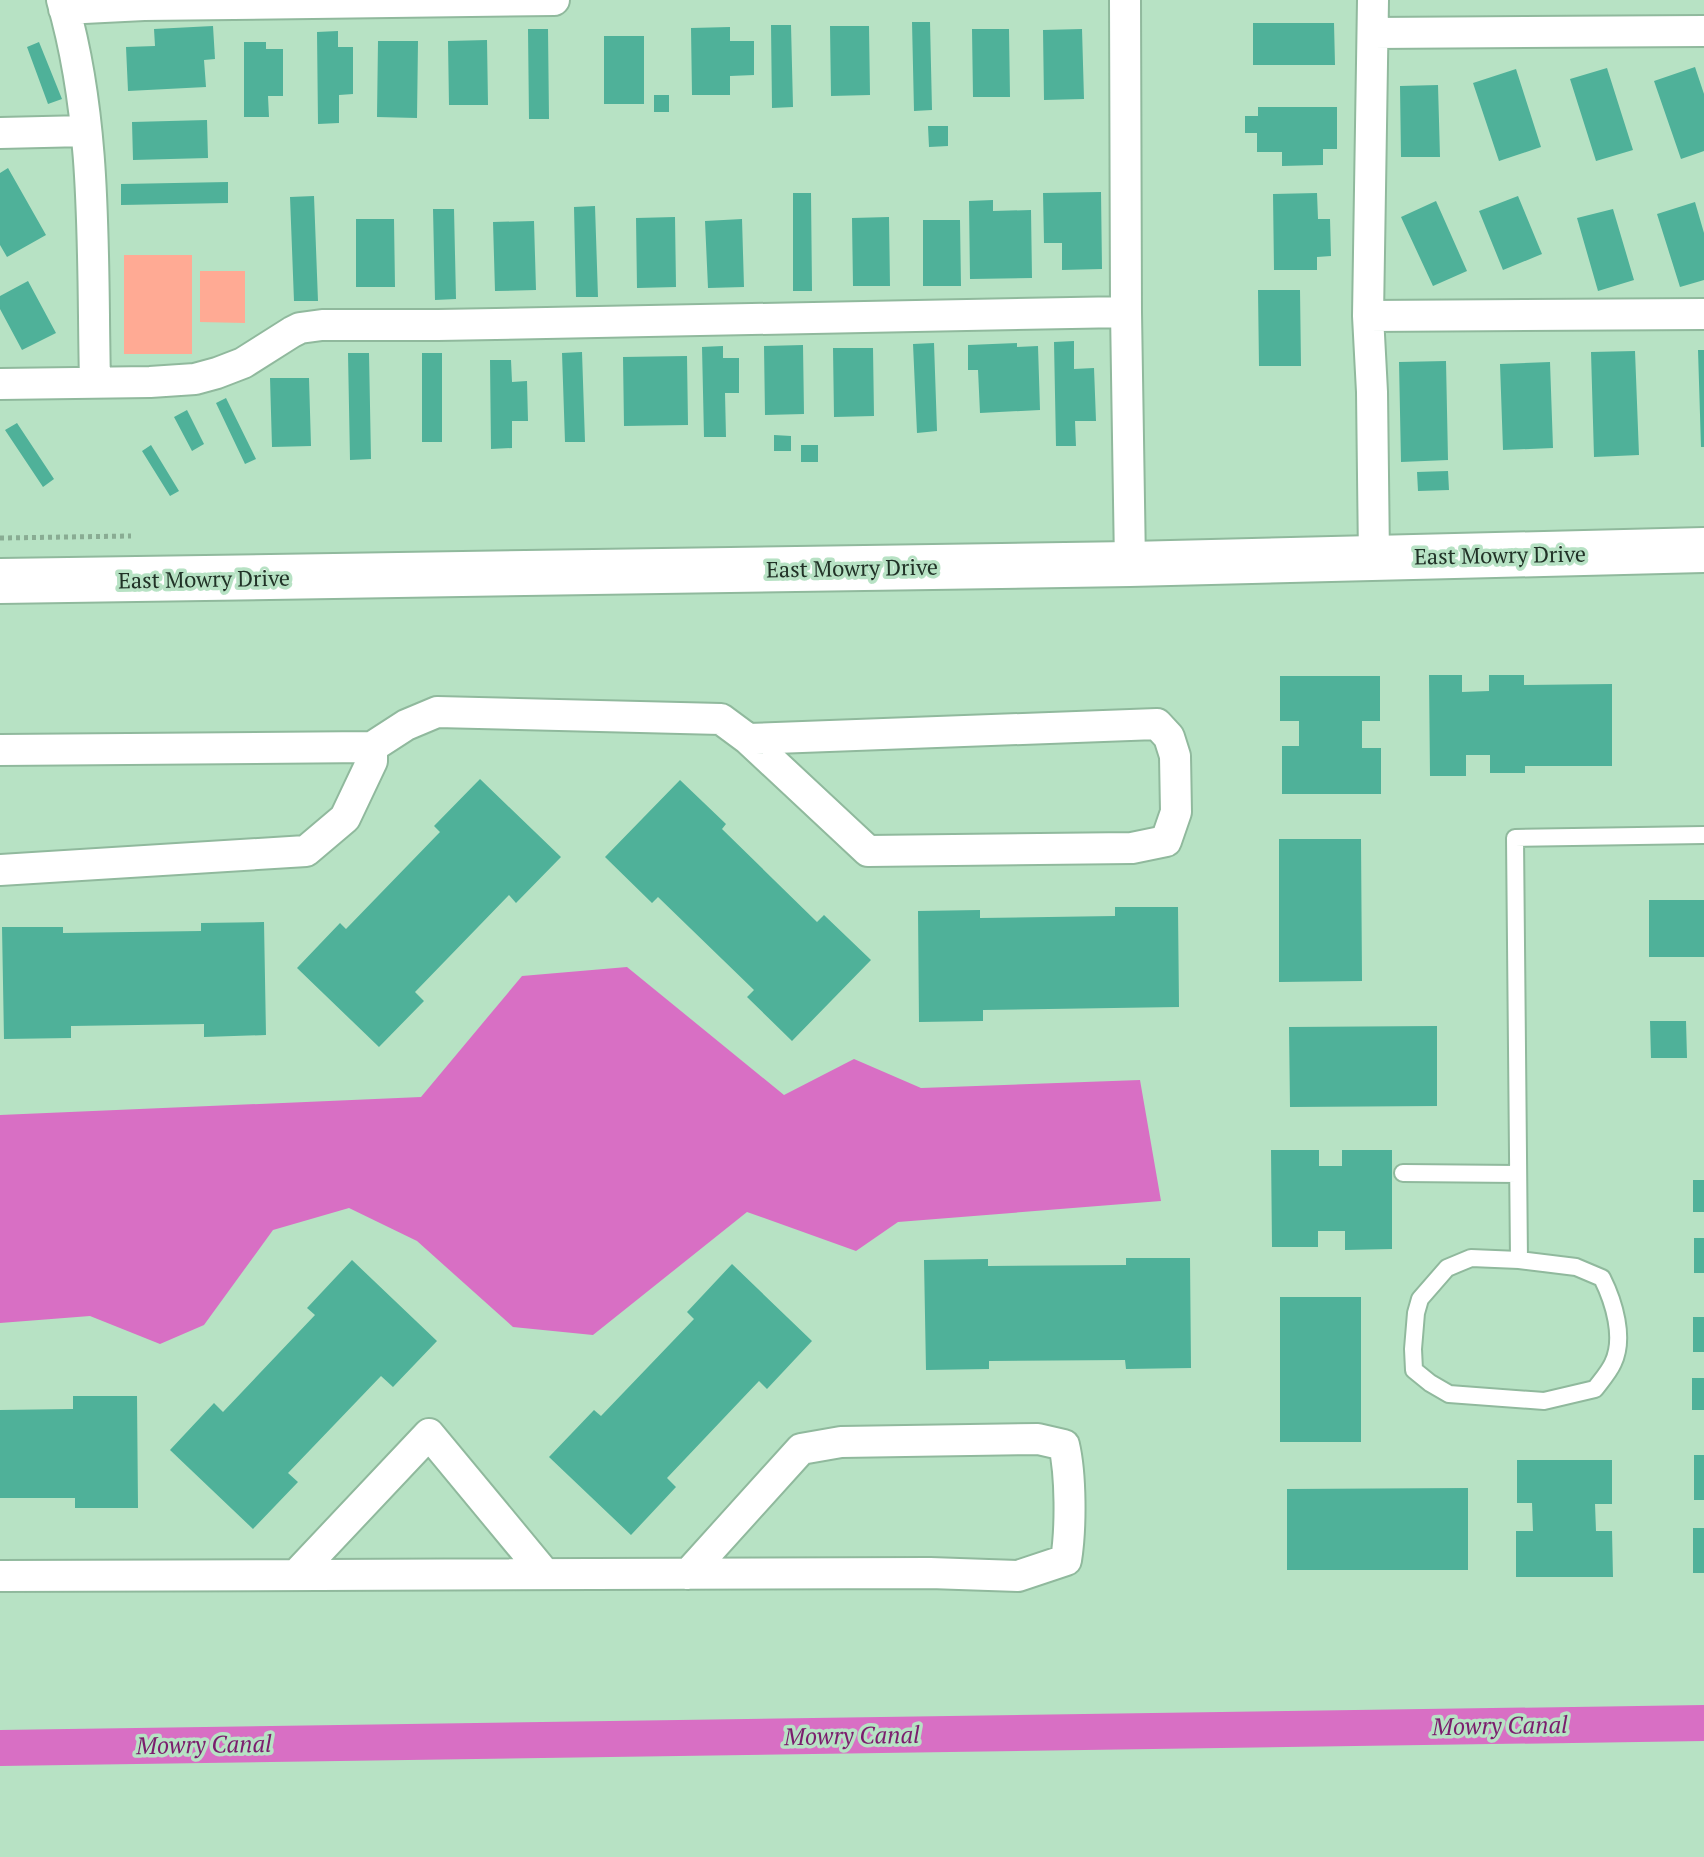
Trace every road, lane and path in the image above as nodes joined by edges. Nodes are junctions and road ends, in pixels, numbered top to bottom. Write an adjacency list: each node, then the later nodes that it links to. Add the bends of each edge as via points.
1 (554, 0): 4 (street)
2 (1125, 0): 9 (street)
3 (1373, 0): 6 (street)
4 (63, 5): 7 (street, via 80,75)
5 (1704, 31): 6 (street)
6 (1373, 33): 11 (street)
7 (86, 131): 8 (street); 12 (street)
8 (0, 133)
9 (1126, 312): 12 (street, via 322,325 300,328 243,363 206,377); 16 (street)
10 (1704, 314): 11 (street)
11 (1368, 316): 15 (street)
12 (95, 382): 13 (street)
13 (0, 384)
14 (1704, 550): 15 (street, East Mowry Drive)
15 (1374, 558): 16 (street, East Mowry Drive)
16 (1130, 564): 17 (street, East Mowry Drive)
17 (0, 581)
18 (748, 739): 18 (street, via 1157,724 1169,737 1175,756 1176,812 1166,841 1132,848 868,851); 19 (street, via 721,719 437,712)
19 (372, 747): 20 (street); 22 (street, via 372,761 345,818 306,851)
20 (0, 750)
21 (1704, 835): 24 (lane, via 1515,838)
22 (0, 870)
23 (1403, 1173): 24 (lane)
24 (1518, 1174): 25 (lane)
25 (1519, 1260): 25 (lane, via 1576,1267 1602,1278 1619,1333 1614,1362 1595,1389 1544,1401 1449,1394 1414,1370 1420,1299 1447,1268 1471,1258)
26 (545, 1574): 27 (street); 28 (street); 28 (street, via 429,1434)
27 (688, 1574): 27 (street, via 1018,1576 1066,1560 1064,1445 1038,1439 841,1442 801,1449)
28 (296, 1575): 29 (street)
29 (0, 1576)

